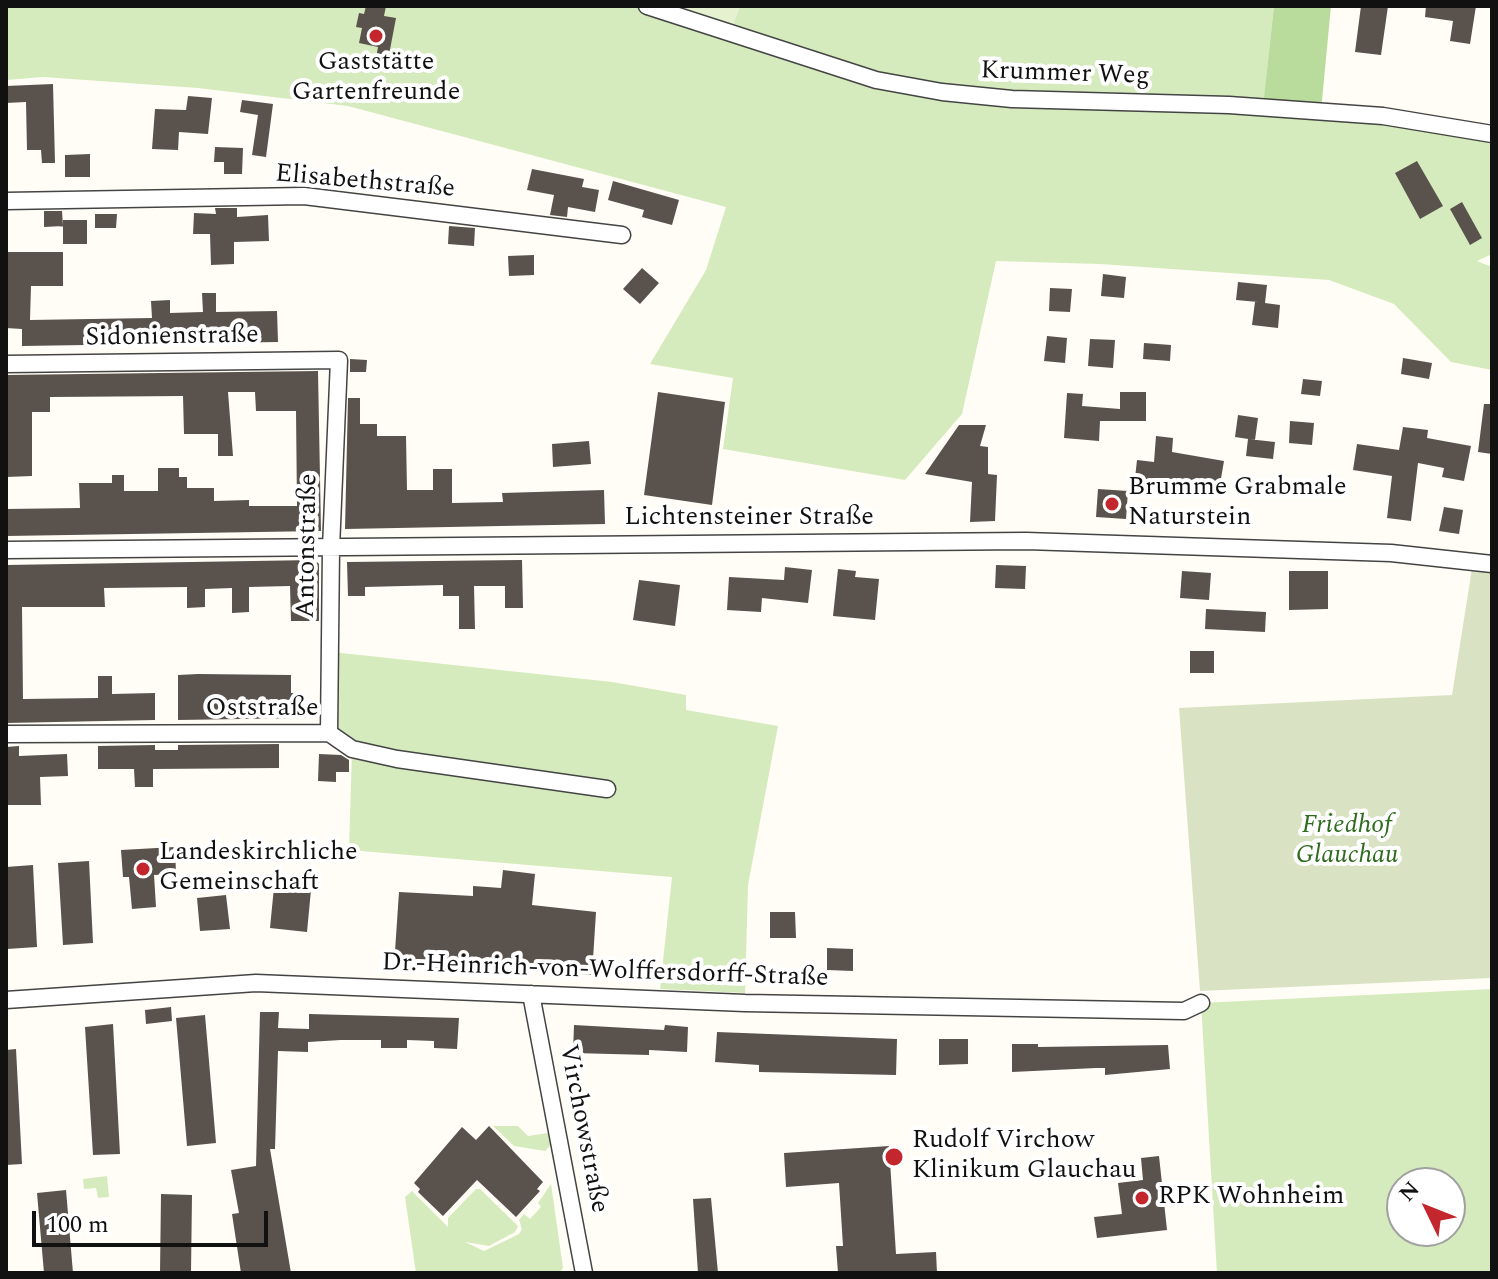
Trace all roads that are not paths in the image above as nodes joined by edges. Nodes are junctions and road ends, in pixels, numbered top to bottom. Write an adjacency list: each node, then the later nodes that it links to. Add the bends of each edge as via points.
1 (647, 6): 2 (street, Krummer Weg, via 876,80 942,92 1383,116)
2 (1492, 134)
3 (6, 201): 4 (street, Elisabethstraße, via 304,196)
4 (622, 235)
5 (339, 360): 6 (street, Sidonienstraße); 7 (street, Antonstraße)
6 (6, 364)
7 (331, 548): 8 (street, Lichtensteiner Straße); 9 (street, Lichtensteiner Straße, via 1026,541 1391,553); 10 (street, Antonstraße)
8 (6, 550)
9 (1492, 564)
10 (329, 733): 11 (street, Oststraße); 12 (street, Oststraße, via 352,749 397,759)
11 (6, 734)
12 (607, 789)
13 (531, 994): 14 (street, Dr.-Heinrich-von-Wolffersdorff-Straße, via 256,983); 15 (street, Dr.-Heinrich-von-Wolffersdorff-Straße, via 1184,1011); 16 (street, Virchowstraße)
14 (6, 1000)
15 (1201, 1003)
16 (584, 1273)

